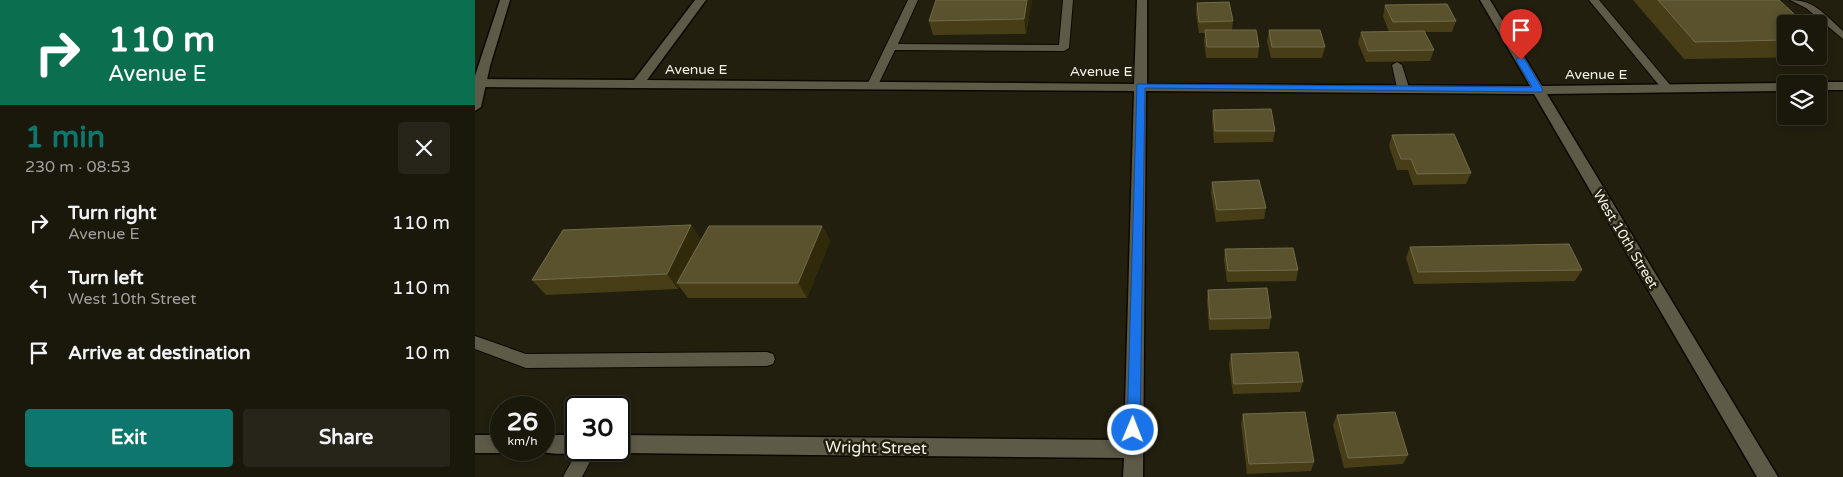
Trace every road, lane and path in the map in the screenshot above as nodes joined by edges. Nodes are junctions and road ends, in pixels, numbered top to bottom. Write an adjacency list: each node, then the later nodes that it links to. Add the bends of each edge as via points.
1 (505, 0): 12 (street, via 493,42)
2 (701, 0): 13 (street)
3 (913, 0): 10 (lane)
4 (1069, 0): 10 (lane, via 1064,48)
5 (1142, 0): 15 (street)
6 (1485, 0): 21 (street, West 10th Street)
7 (1594, 0): 20 (lane)
8 (1795, 0): 9 (lane, via 1809,6)
9 (1843, 36)
10 (891, 47): 14 (lane)
11 (1397, 65): 19 (lane)
12 (476, 81): 13 (street, Avenue E); 22 (street)
13 (638, 84): 14 (street, Avenue E)
14 (873, 85): 15 (street, Avenue E)
15 (1141, 86): 19 (street, Avenue E); 28 (street)
16 (1827, 86): 17 (street)
17 (1843, 86)
18 (1777, 87): 20 (street, Avenue E)
19 (1403, 88): 21 (street, Avenue E)
20 (1667, 88): 21 (street, Avenue E)
21 (1538, 90): 32 (street, West 10th Street)
22 (475, 107)
23 (475, 342): 24 (lane, via 526,361)
24 (767, 359)
25 (475, 444): 26 (street)
26 (490, 444)
27 (630, 444): 28 (street, Wright Street)
28 (1133, 449): 31 (street)
29 (581, 461): 30 (lane)
30 (572, 477)
31 (1133, 477)
32 (1767, 477)

